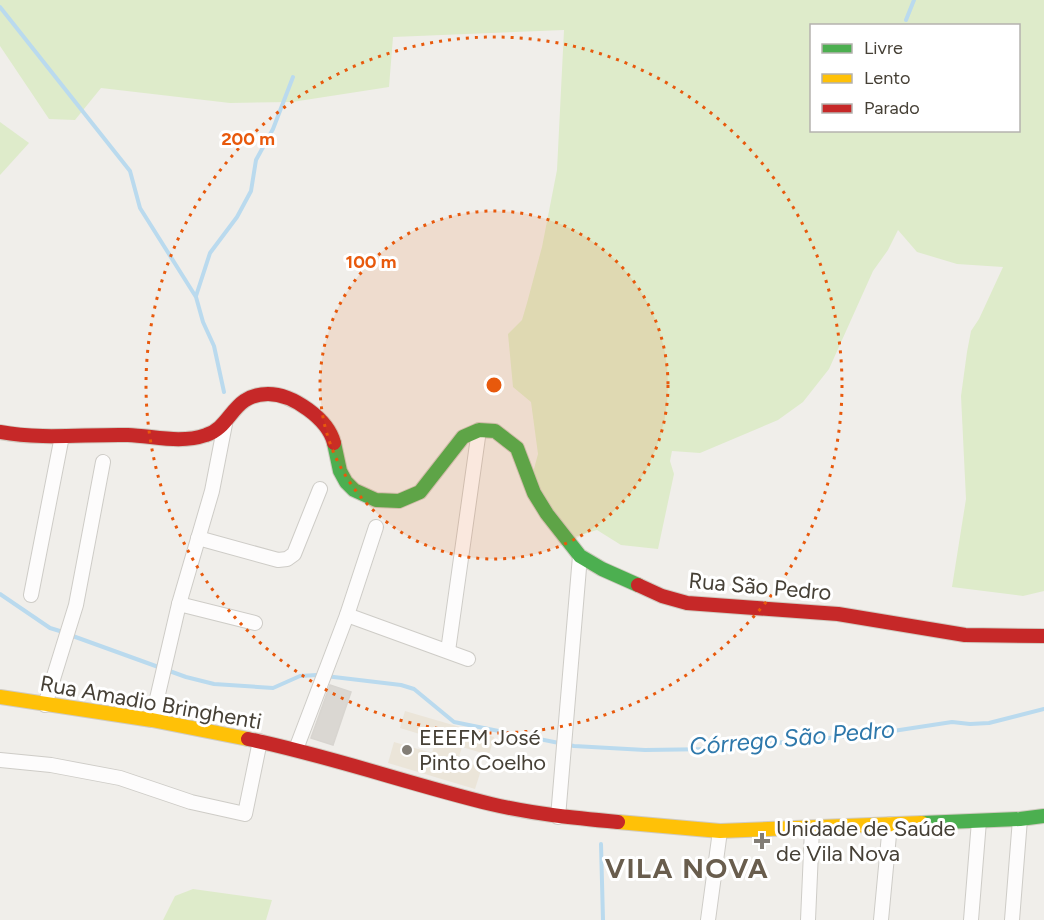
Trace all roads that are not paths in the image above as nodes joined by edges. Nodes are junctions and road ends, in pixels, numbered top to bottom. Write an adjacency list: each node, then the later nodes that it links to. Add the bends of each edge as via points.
1 (225, 424): 2 (street, via 230,414 249,398 265,393 285,397 316,417 330,432 339,470 349,485 368,498 391,503 412,499 463,438); 4 (street, via 206,436 181,440 133,435); 8 (street)
2 (479, 430): 9 (street, Rua São Pedro, via 500,433 517,447 546,514); 15 (street)
3 (0, 432): 4 (street)
4 (62, 436): 10 (street)
5 (103, 462): 18 (street, via 76,605)
6 (320, 489): 8 (street, via 294,554 286,560)
7 (376, 527): 12 (street)
8 (198, 538): 11 (street)
9 (580, 556): 14 (street, Rua São Pedro, via 662,596 687,603 838,614 965,635); 24 (street)
10 (31, 595)
11 (179, 604): 13 (street); 19 (street)
12 (347, 615): 15 (street); 21 (street)
13 (255, 623)
14 (1044, 636)
15 (448, 651): 16 (street)
16 (468, 659)
17 (0, 697): 18 (street, Rua Amadio Bringhenti)
18 (45, 705): 19 (street, Rua Amadio Bringhenti)
19 (152, 720): 20 (street, Rua Amadio Bringhenti)
20 (260, 741): 21 (street, Rua Amadio Bringhenti); 22 (street, via 245,814 191,802 120,778)
21 (296, 749): 24 (street, Rua Amadio Bringhenti, via 492,804)
22 (0, 760)
23 (1044, 816): 25 (street, Rua Amadio Bringhenti)
24 (558, 817): 29 (street, Rua Amadio Bringhenti)
25 (1020, 819): 26 (street, Rua Amadio Bringhenti); 34 (street)
26 (979, 821): 27 (street, Rua Amadio Bringhenti); 33 (street)
27 (890, 824): 28 (street, Rua Amadio Bringhenti); 32 (street)
28 (812, 829): 29 (street, Rua Amadio Bringhenti); 31 (street)
29 (720, 831): 30 (street)
30 (708, 920)
31 (808, 920)
32 (881, 920)
33 (971, 920)
34 (1012, 920)

